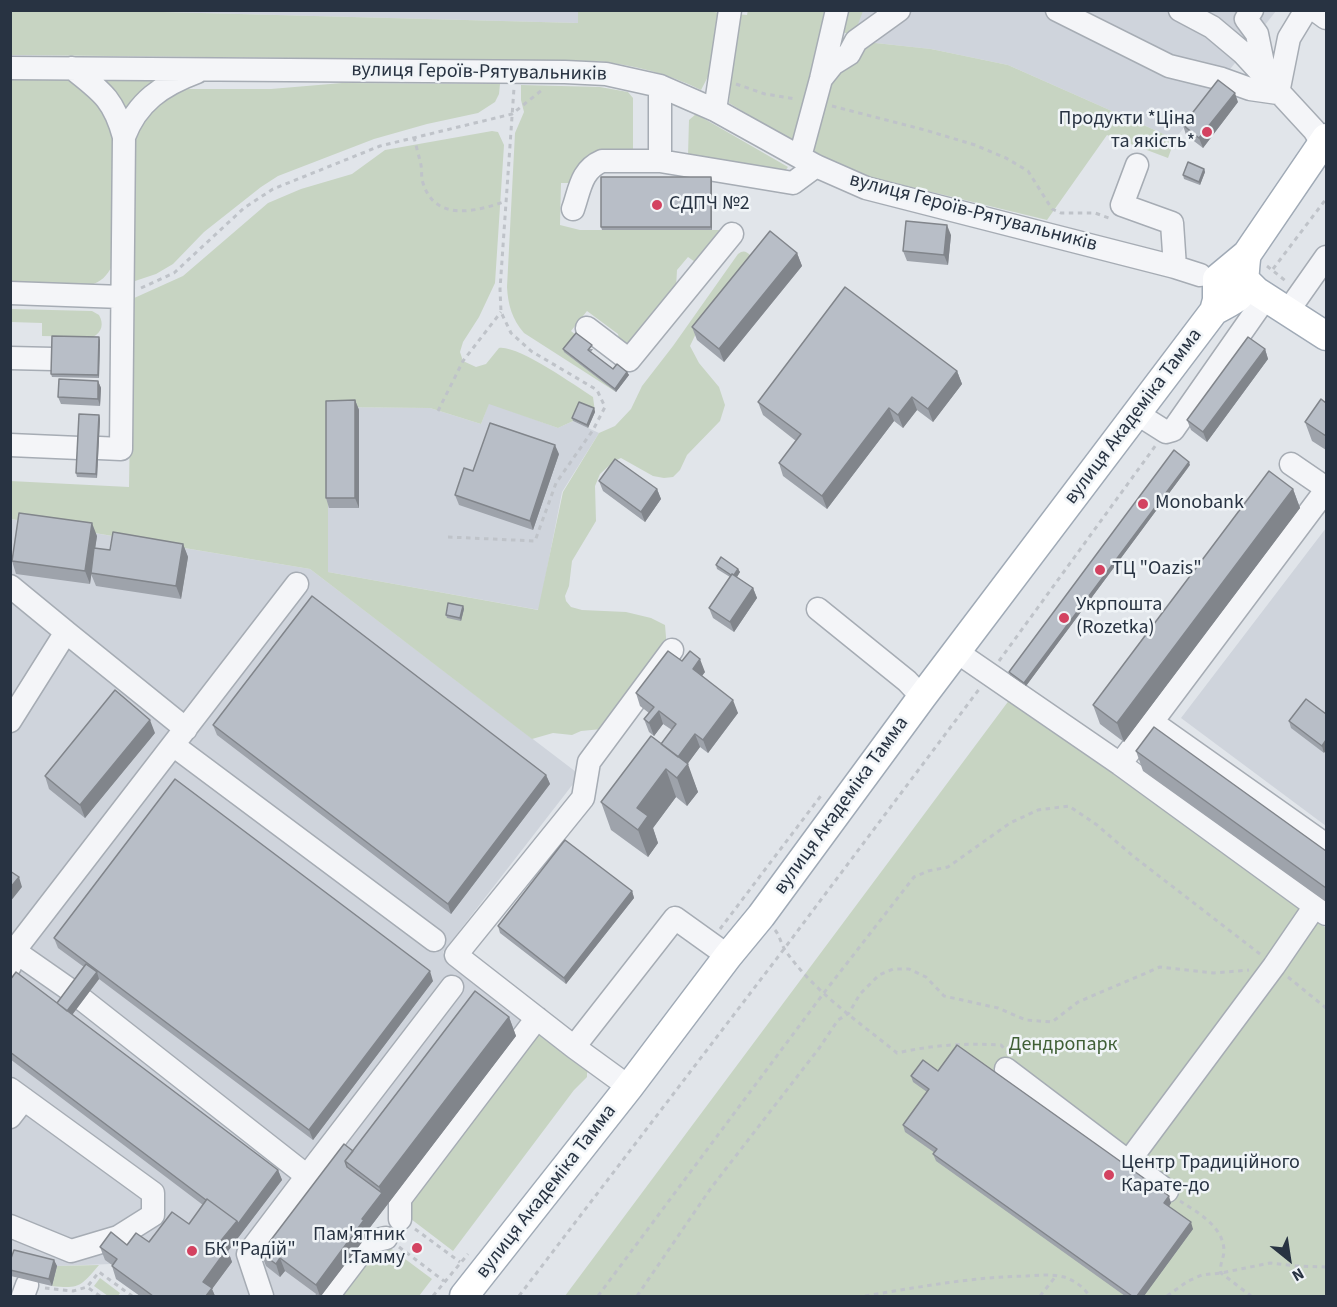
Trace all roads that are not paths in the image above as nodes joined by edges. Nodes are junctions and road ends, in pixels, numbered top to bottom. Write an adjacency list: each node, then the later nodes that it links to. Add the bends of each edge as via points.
1 (730, 10): 16 (street)
2 (837, 10): 13 (street)
3 (899, 10): 13 (street, via 856,40 849,54 833,64)
4 (1057, 10): 15 (street, via 1169,66 1250,89)
5 (1180, 10): 15 (street, via 1212,27 1243,53)
6 (1251, 10): 15 (street, via 1246,19 1257,34)
7 (1306, 10): 15 (street, via 1289,38)
8 (1315, 10): 9 (street)
9 (1326, 18)
10 (10, 68): 11 (street, вулиця Героїв-Рятувальників)
11 (72, 68): 12 (street, вулиця Героїв-Рятувальників); 17 (street, via 109,101)
12 (207, 69): 14 (street, вулиця Героїв-Рятувальників, via 565,72 606,74); 17 (street, via 178,80 148,100 135,113)
13 (821, 79): 20 (street)
14 (660, 86): 16 (street, вулиця Героїв-Рятувальників); 19 (street)
15 (1272, 86): 18 (street)
16 (715, 110): 20 (street, вулиця Героїв-Рятувальників)
17 (124, 137): 27 (street)
18 (1324, 140): 25 (main road, вулиця Академіка Тамма)
19 (660, 161): 20 (street, via 793,183); 22 (street, via 602,161 593,165 587,169)
20 (808, 162): 25 (street, вулиця Героїв-Рятувальників, via 866,188)
21 (1137, 165): 25 (street, via 1122,205 1172,223)
22 (573, 209)
23 (732, 234): 28 (street, via 630,360)
24 (1326, 257): 25 (street)
25 (1243, 283): 29 (main road, вулиця Героїв-Рятувальників); 32 (main road, вулиця Академіка Тамма); 32 (street, via 1173,430 1166,432)
26 (10, 293): 27 (street)
27 (122, 297): 33 (street, via 110,361 121,449)
28 (587, 328)
29 (1326, 336)
30 (10, 358): 31 (street)
31 (53, 359)
32 (1136, 413): 41 (main road, вулиця Академіка Тамма)
33 (10, 445)
34 (1291, 464): 35 (street)
35 (1326, 489): 44 (street)
36 (297, 584): 45 (street)
37 (10, 586): 39 (street)
38 (818, 609): 42 (street)
39 (66, 632): 43 (street); 45 (street)
40 (672, 650): 53 (street, via 589,762 583,798 456,955)
41 (957, 652): 42 (main road, вулиця Академіка Тамма); 46 (street)
42 (922, 697): 50 (main road, вулиця Академіка Тамма, via 761,916)
43 (11, 721)
44 (1152, 722): 46 (street); 47 (street)
45 (179, 737): 49 (street); 51 (street)
46 (1120, 764): 48 (street)
47 (1326, 845)
48 (1321, 910): 59 (street)
49 (434, 940)
50 (719, 949): 54 (street, via 675,918); 56 (main road, вулиця Академіка Тамма)
51 (12, 955): 60 (street, via 78,996)
52 (452, 987): 60 (street)
53 (537, 1018): 54 (street); 62 (street, via 400,1199)
54 (574, 1047): 56 (street)
55 (1006, 1069): 59 (street)
56 (629, 1087): 65 (main road, вулиця Академіка Тамма)
57 (17, 1094): 58 (street); 63 (street, via 153,1193 153,1215 118,1237 71,1251)
58 (10, 1117)
59 (1129, 1161): 61 (street)
60 (308, 1176): 66 (street, via 248,1254)
61 (1167, 1191)
62 (400, 1219)
63 (10, 1226)
64 (386, 1238): 67 (street, via 369,1242)
65 (454, 1289)
66 (262, 1296)
67 (328, 1296)

